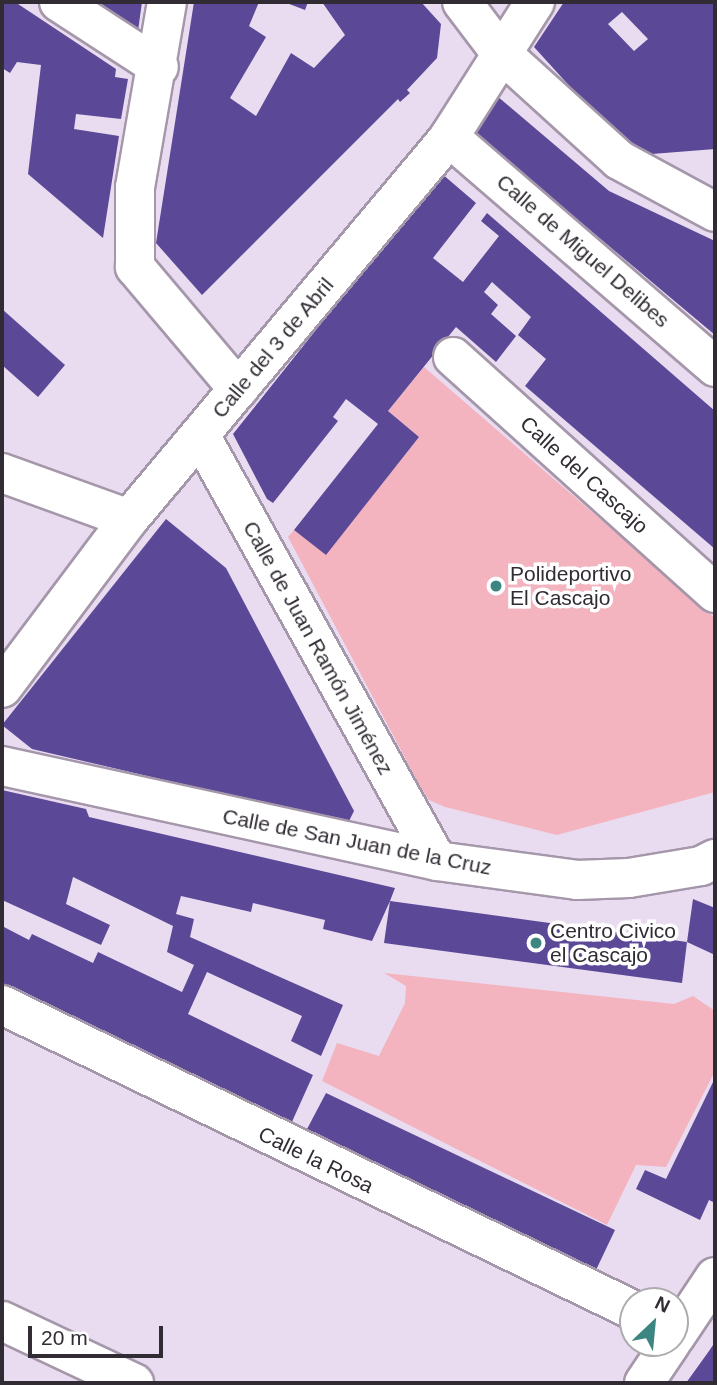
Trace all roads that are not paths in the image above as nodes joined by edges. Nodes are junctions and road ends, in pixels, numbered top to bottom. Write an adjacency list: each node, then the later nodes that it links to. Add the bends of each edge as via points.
1 (59, 2): 6 (street)
2 (167, 2): 6 (street)
3 (462, 2): 5 (street)
4 (535, 2): 5 (street, Calle del 3 de Abril)
5 (499, 51): 7 (street, Calle del 3 de Abril); 8 (street, via 619,160)
6 (159, 66): 11 (street, via 135,187 135,267)
7 (449, 137): 10 (street, Calle de Miguel Delibes); 11 (street, Calle del 3 de Abril)
8 (715, 212)
9 (453, 357): 15 (street, Calle del Cascajo)
10 (715, 367)
11 (238, 389): 12 (street, Calle del 3 de Abril)
12 (200, 435): 14 (street, Calle del 3 de Abril); 19 (street, Calle de Juan Ramón Jiménez)
13 (2, 473): 14 (street)
14 (129, 519): 16 (street, Calle del 3 de Abril)
15 (715, 593)
16 (2, 688)
17 (2, 766): 19 (street, Calle de San Juan de la Cruz)
18 (715, 859): 19 (street, Calle de San Juan de la Cruz, via 701,866 628,878 577,880)
19 (437, 861)
20 (2, 1005): 22 (street, Calle la Rosa)
21 (715, 1277): 23 (street)
22 (619, 1303)
23 (689, 1315)
24 (2, 1321): 26 (street)
25 (661, 1357): 27 (street)
26 (134, 1383)
27 (644, 1383)

